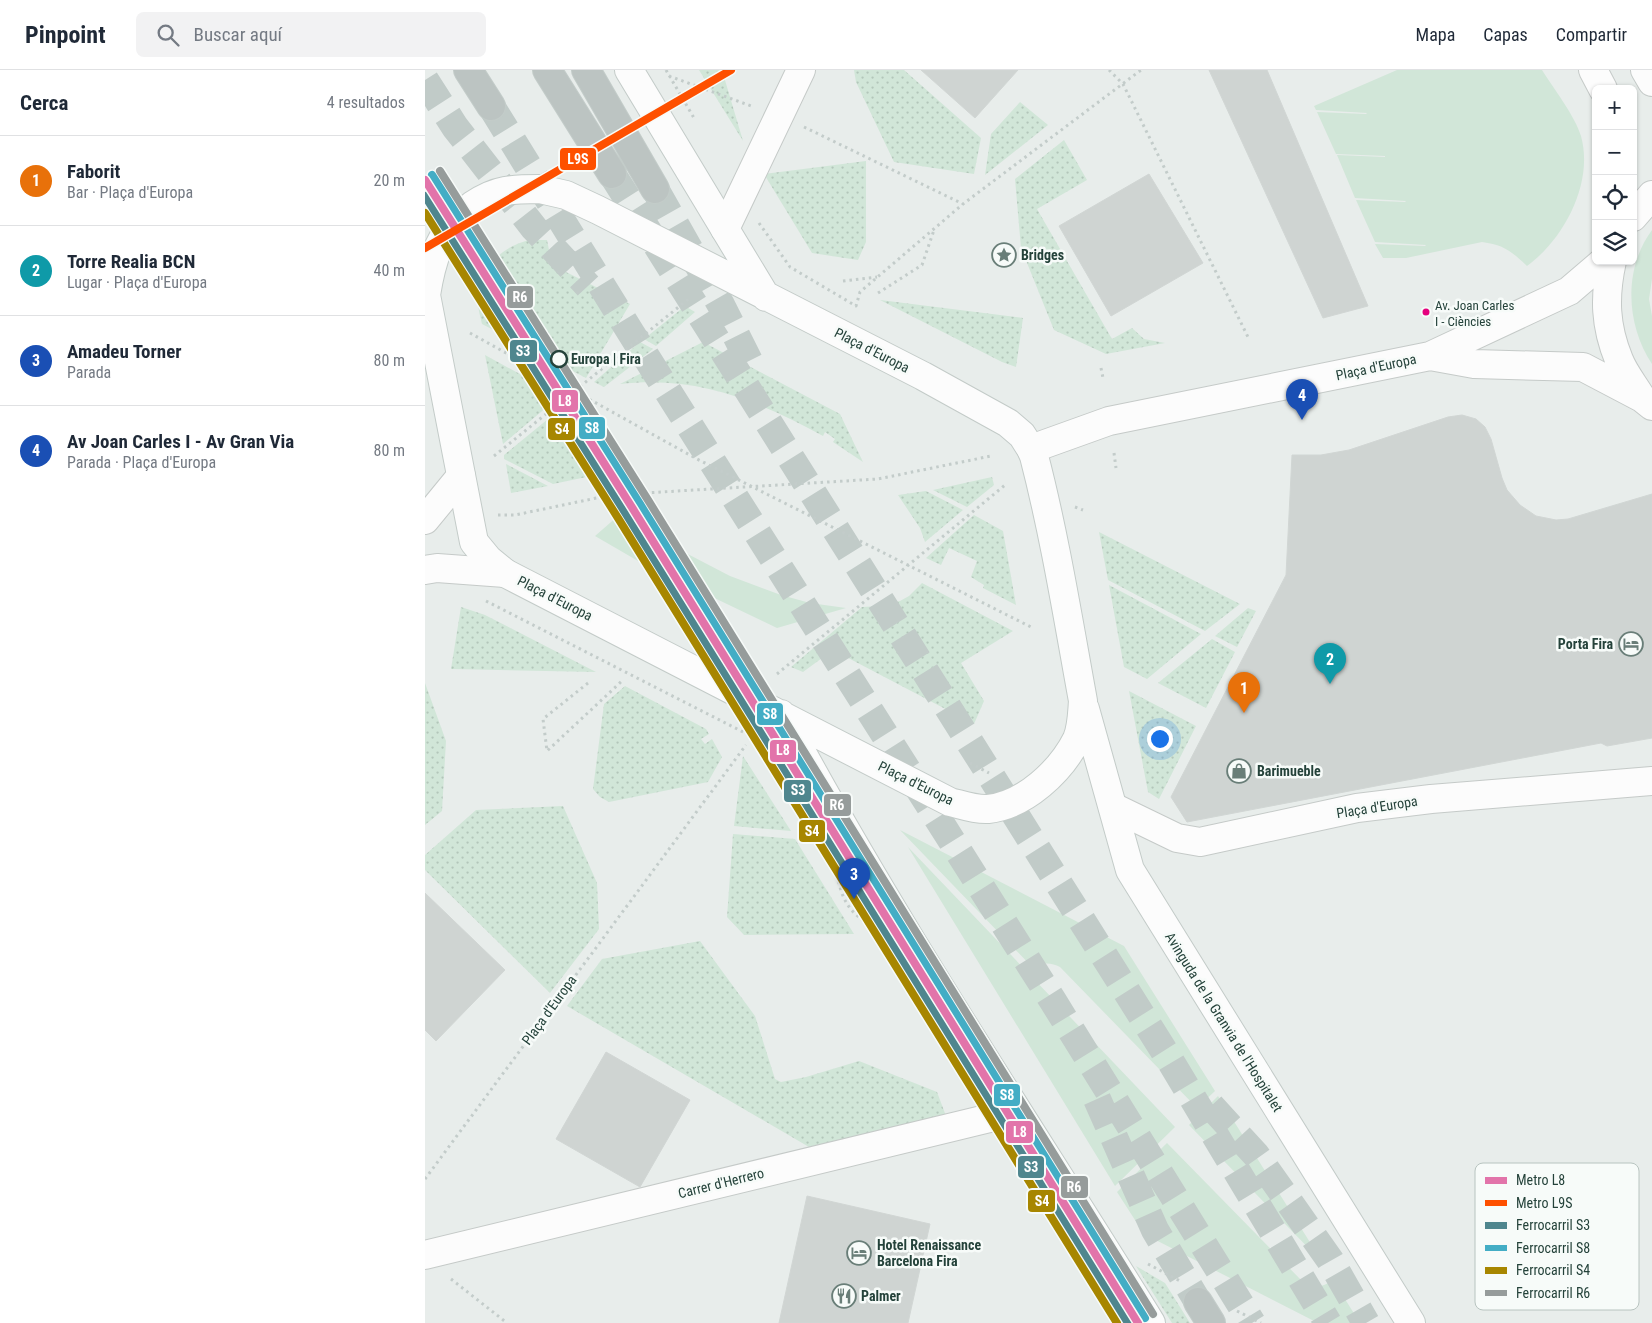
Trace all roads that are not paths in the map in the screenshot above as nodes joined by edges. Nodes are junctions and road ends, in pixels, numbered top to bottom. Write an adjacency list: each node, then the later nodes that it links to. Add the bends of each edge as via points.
1 (468, 70): 10 (highway)
2 (547, 70): 11 (highway)
3 (586, 70): 12 (highway)
4 (629, 70): 15 (main road)
5 (801, 70): 15 (main road)
6 (1593, 70): 9 (main road)
7 (1645, 70): 8 (main road)
8 (1652, 82)
9 (1601, 85)
10 (491, 106)
11 (612, 174)
12 (655, 189)
13 (1652, 195): 14 (main road)
14 (1637, 212)
15 (725, 229): 19 (main road)
16 (1599, 265): 20 (main road, Plaça d'Europa, via 1569,291)
17 (1611, 265): 21 (main road, Plaça d'Europa, via 1607,286 1607,320 1619,362)
18 (426, 293): 19 (main road, Plaça d'Europa, via 437,248 464,212 481,199 504,191 540,189 566,195); 23 (main road, Plaça d'Europa)
19 (766, 297): 22 (main road, Plaça d'Europa, via 1008,423 1022,435)
20 (1430, 356): 21 (main road, Plaça d'Europa, via 1474,364 1583,367); 22 (main road, Plaça d'Europa, via 1109,421)
21 (1647, 402)
22 (1031, 449): 27 (main road, Plaça d'Europa, via 1058,560)
23 (461, 476): 24 (main road); 26 (main road, Plaça d'Europa, via 473,542)
24 (425, 520)
25 (425, 570): 26 (main road, Plaça d'Europa)
26 (505, 573): 28 (main road, Plaça d'Europa)
27 (1083, 701): 28 (main road, Plaça d'Europa, via 1077,738 1052,774 1028,794 987,809 950,802); 30 (main road, Avinguda de la Granvia de l'Hospitalet)
28 (781, 714): 31 (main road, via 831,807)
29 (1652, 781): 30 (main road, Plaça d'Europa, via 1357,808 1200,842 1177,838)
30 (1113, 807): 34 (main road, Avinguda de la Granvia de l'Hospitalet, via 1130,870)
31 (1016, 1110): 32 (main road, Carrer d'Herrero); 33 (main road)
32 (425, 1255)
33 (1151, 1323)
34 (1411, 1323)

